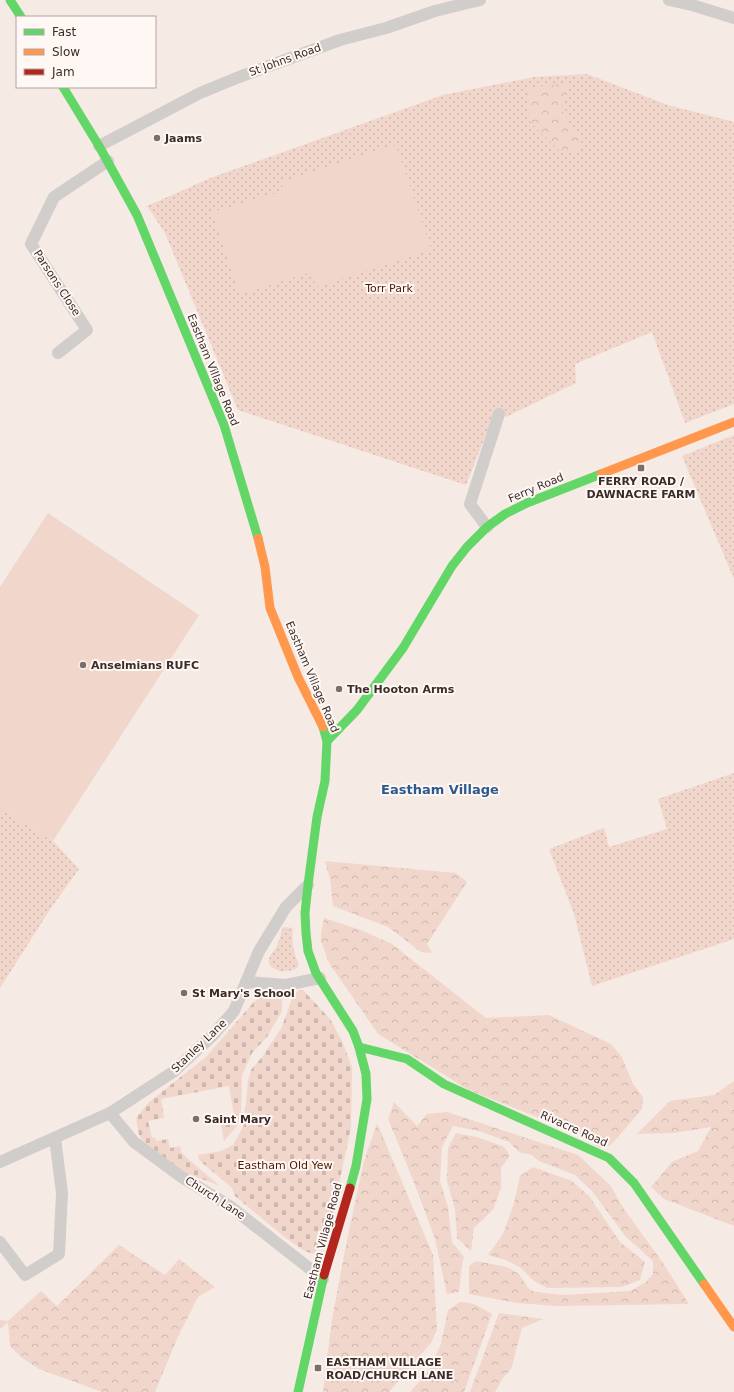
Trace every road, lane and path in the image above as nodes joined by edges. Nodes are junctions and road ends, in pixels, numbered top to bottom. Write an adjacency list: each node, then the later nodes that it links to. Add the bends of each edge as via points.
1 (10, 0): 4 (main road)
2 (480, 0): 7 (street, St Johns Road, via 340,40 239,77 200,93)
3 (669, 0): 5 (street)
4 (20, 16)
5 (734, 18)
6 (64, 88): 7 (main road, Eastham Village Road)
7 (99, 146): 8 (main road, Eastham Village Road)
8 (108, 161): 9 (street, Parsons Close, via 54,197 31,244 86,330); 13 (main road, Eastham Village Road, via 137,215 224,425 254,522 265,567 270,608 298,677 322,724)
9 (58, 353)
10 (499, 414): 12 (street, via 470,504)
11 (734, 422): 12 (main road, Ferry Road, via 528,503 505,514)
12 (487, 527): 13 (main road, Ferry Road, via 452,566 403,648 357,710)
13 (327, 741): 14 (main road, Eastham Village Road, via 325,781 317,817)
14 (308, 885): 15 (main road, Eastham Village Road, via 305,913 308,951); 16 (street, Stanley Lane, via 286,907 259,951)
15 (320, 978): 16 (street, via 286,985); 17 (main road, Eastham Village Road, via 354,1031)
16 (246, 982): 18 (street, Stanley Lane, via 234,1011 213,1035 173,1072)
17 (359, 1047): 22 (main road, Eastham Village Road, via 366,1074 367,1099 356,1166); 23 (main road, Rivacre Road, via 407,1059 444,1084 609,1158 634,1183)
18 (110, 1113): 19 (street, Stanley Lane); 22 (street, Church Lane, via 134,1142 180,1176 231,1207)
19 (55, 1138): 20 (street, Stanley Lane); 21 (street, via 62,1193 59,1254 25,1275)
20 (0, 1162)
21 (0, 1242)
22 (323, 1279): 24 (main road, Eastham Village Road)
23 (734, 1327)
24 (298, 1392)

